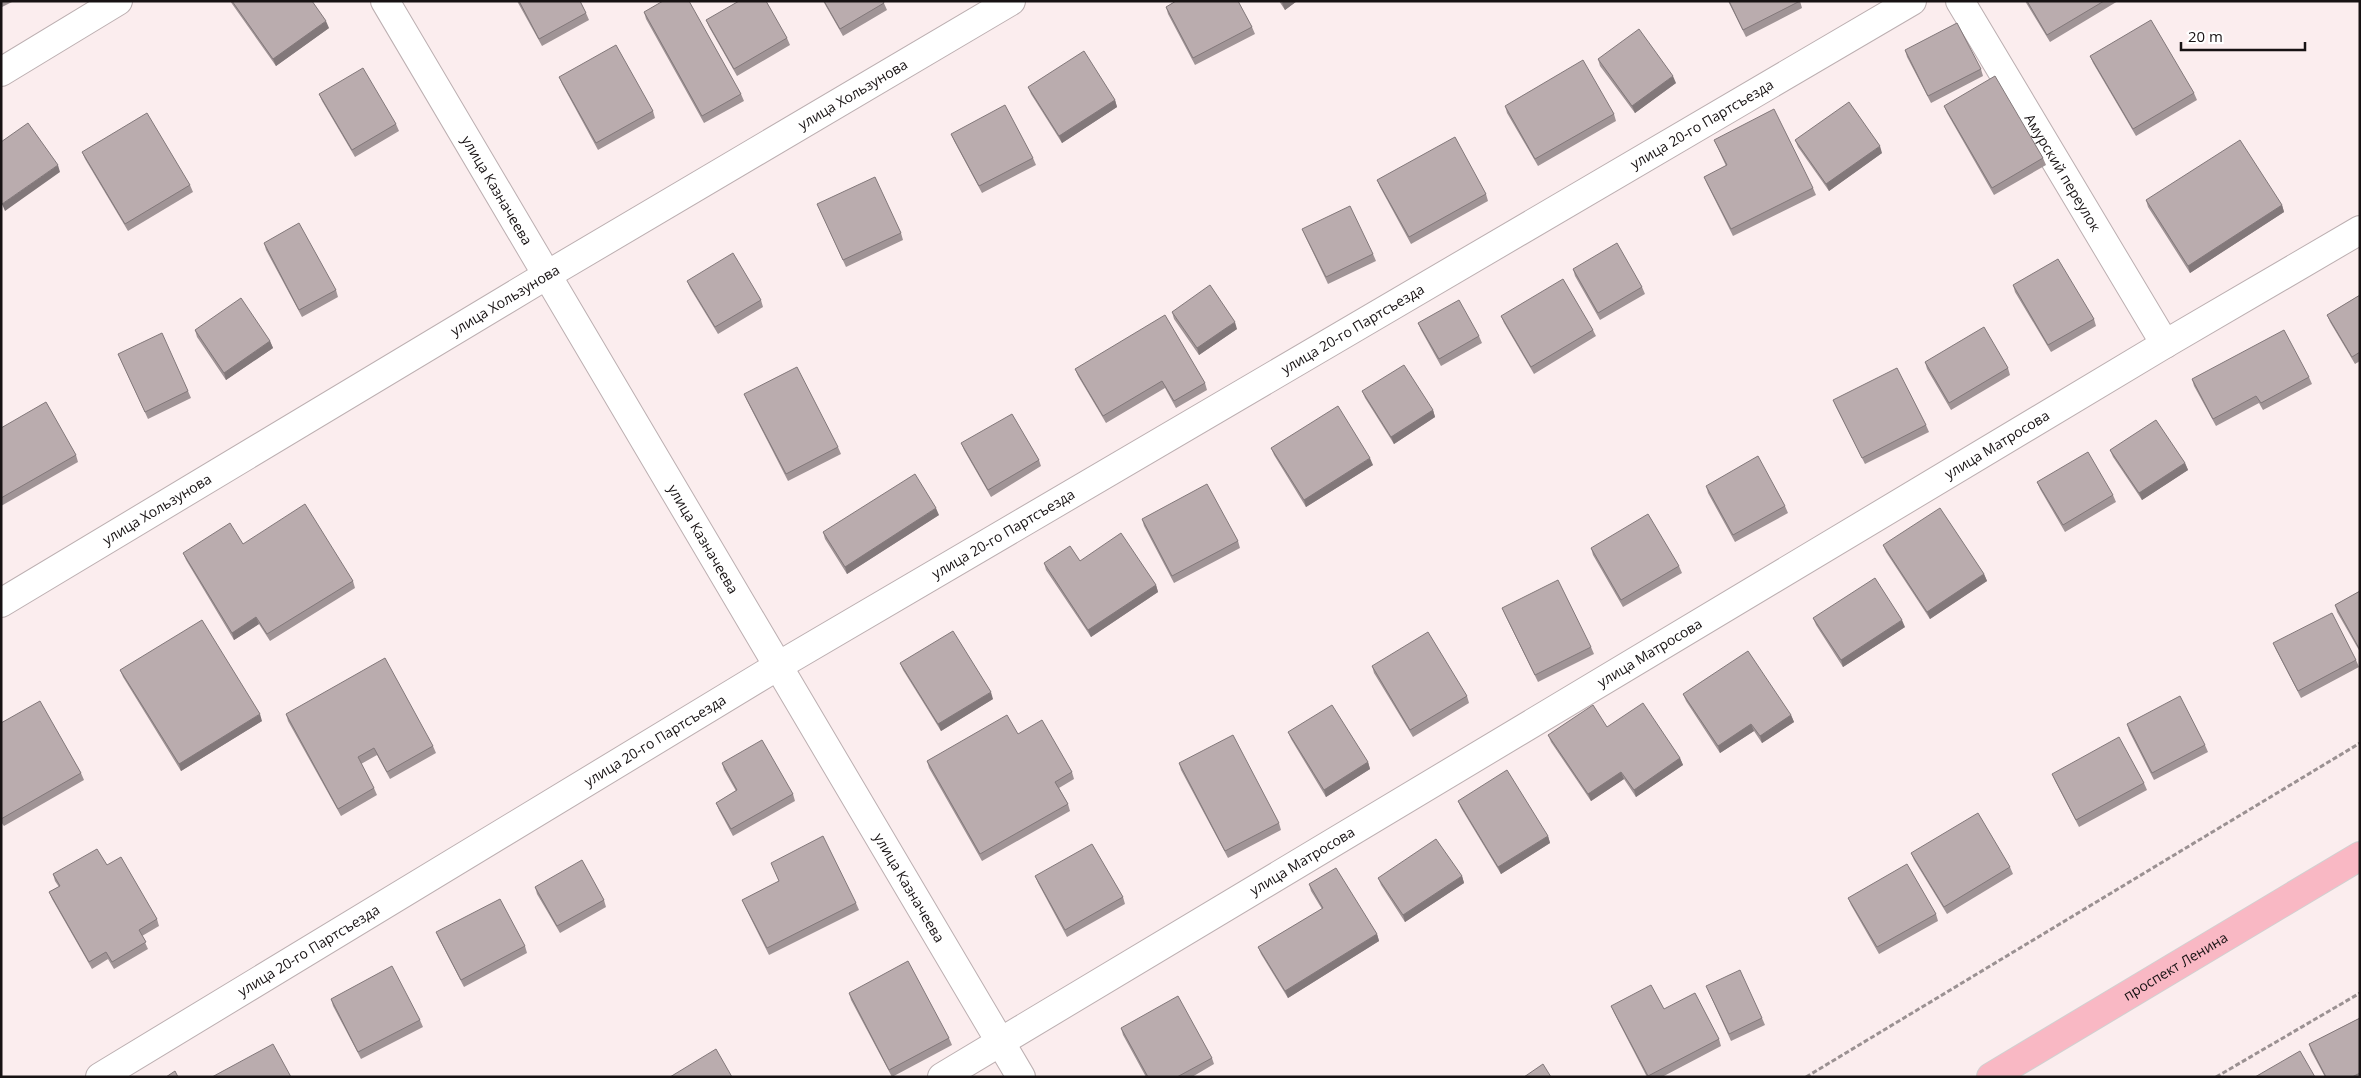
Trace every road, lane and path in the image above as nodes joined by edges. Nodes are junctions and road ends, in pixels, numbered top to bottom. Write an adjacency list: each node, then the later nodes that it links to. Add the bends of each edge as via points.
1 (118, 1): 6 (street)
2 (385, 1): 8 (street, улица Казначеева)
3 (1011, 1): 8 (street, улица Хользунова)
4 (1912, 1): 11 (street, улица 20-го Партсъезда)
5 (1960, 1): 9 (street, Амурский переулок)
6 (1, 72)
7 (2360, 230): 9 (street, улица Матросова)
8 (547, 275): 10 (street, улица Хользунова); 11 (street, улица Казначеева)
9 (2164, 344): 15 (street, улица Матросова)
10 (1, 603)
11 (778, 666): 15 (street, улица Казначеева); 16 (street, улица 20-го Партсъезда)
12 (2360, 743): 19 (path)
13 (2360, 856): 20 (main road, проспект Ленина)
14 (2360, 993): 21 (path)
15 (1000, 1042): 17 (street, улица Матросова); 18 (street, улица Казначеева)
16 (100, 1077)
17 (942, 1077)
18 (1021, 1077)
19 (1806, 1077)
20 (1991, 1077)
21 (2216, 1077)

